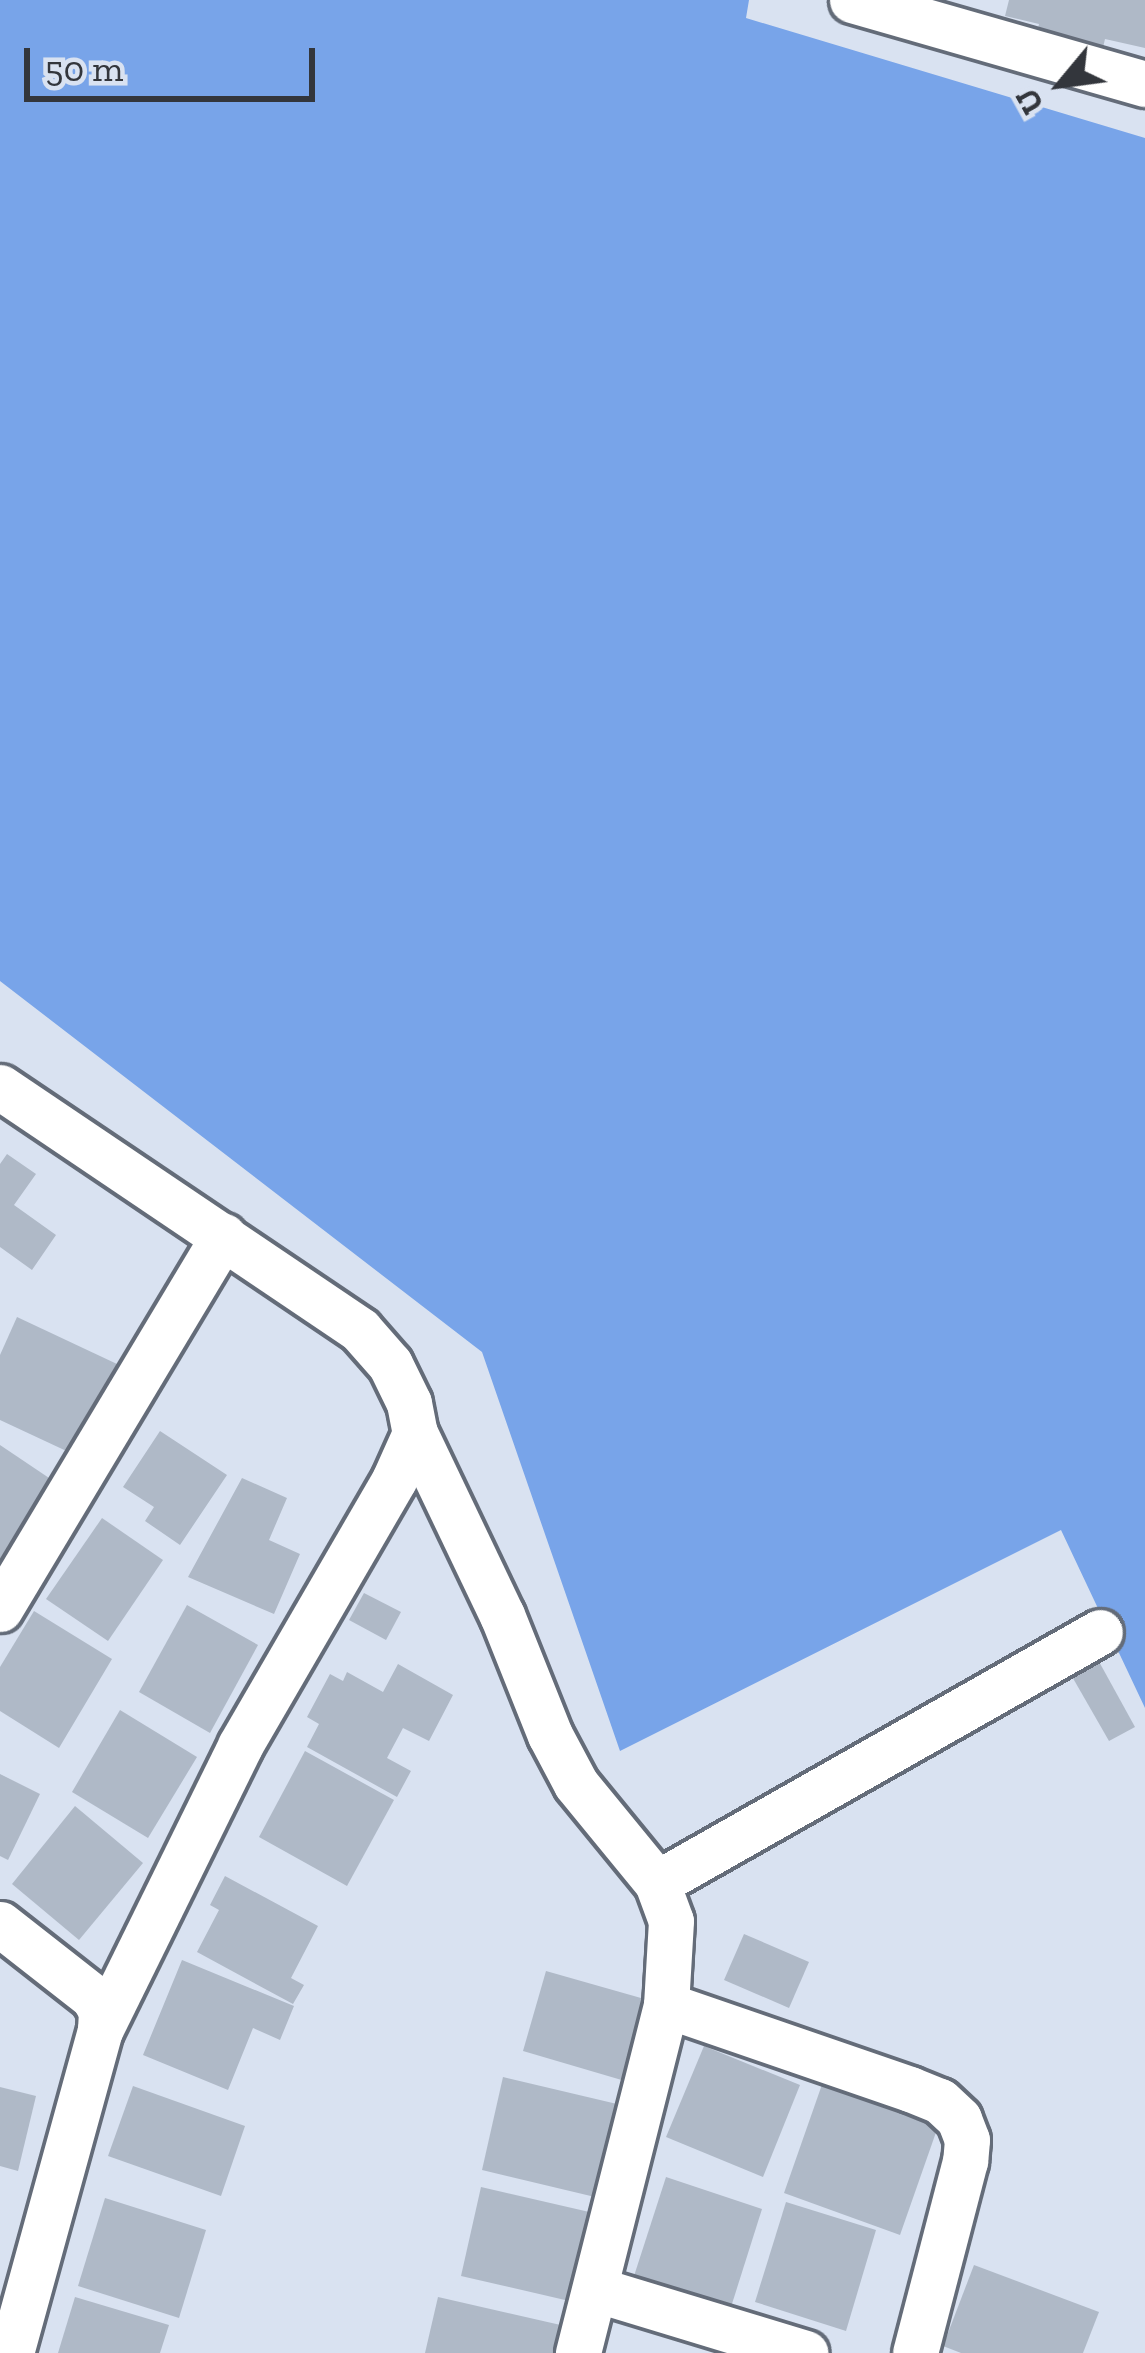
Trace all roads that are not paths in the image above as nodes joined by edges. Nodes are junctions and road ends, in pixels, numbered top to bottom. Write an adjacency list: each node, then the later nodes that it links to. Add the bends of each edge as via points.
1 (852, 0): 2 (street)
2 (1145, 84)
3 (0, 1087): 4 (street)
4 (223, 1236): 5 (street, via 360,1330 390,1364); 6 (street)
5 (415, 1433): 8 (street, via 558,1751); 11 (street, via 240,1746)
6 (0, 1609)
7 (1100, 1632): 8 (street)
8 (657, 1883): 10 (street, via 671,1922)
9 (0, 1924): 11 (street, via 93,1997)
10 (666, 2005): 12 (street); 16 (street, via 910,2089 959,2119 965,2161)
11 (100, 2030): 13 (street)
12 (595, 2289): 14 (street); 15 (street)
13 (11, 2353)
14 (578, 2353)
15 (805, 2353)
16 (915, 2353)

